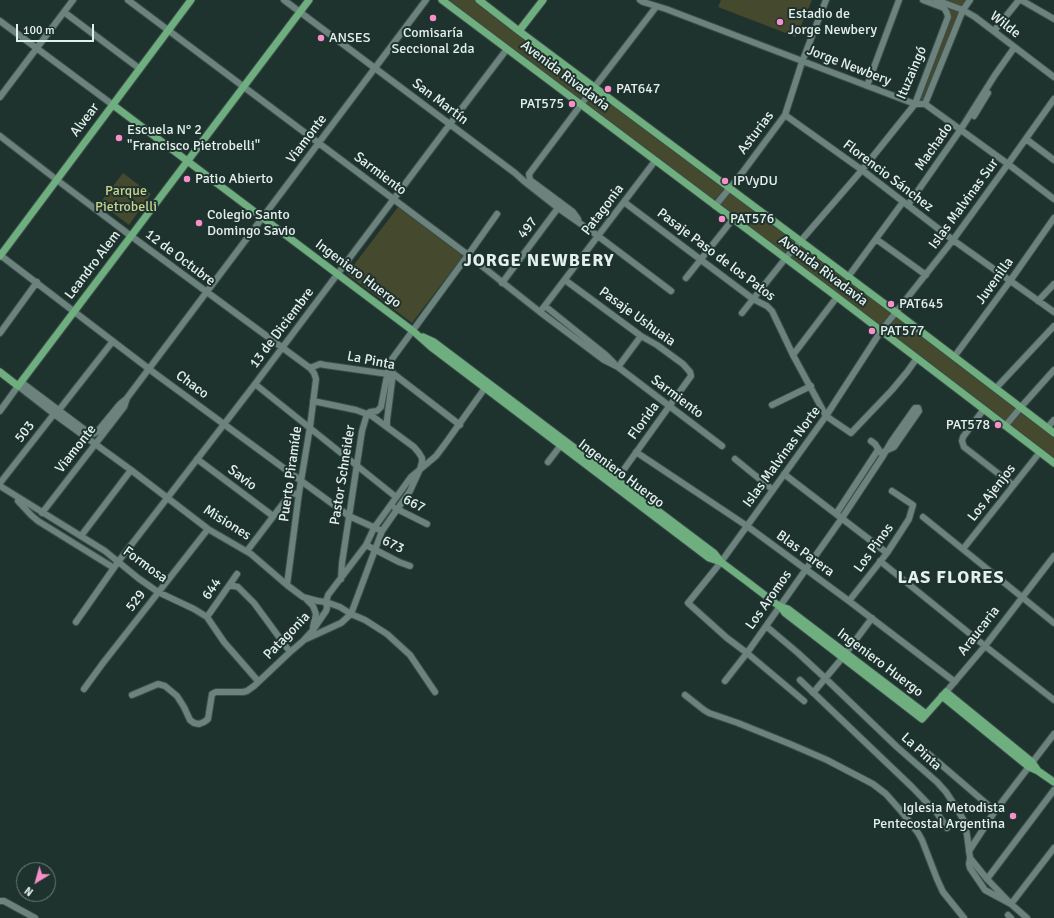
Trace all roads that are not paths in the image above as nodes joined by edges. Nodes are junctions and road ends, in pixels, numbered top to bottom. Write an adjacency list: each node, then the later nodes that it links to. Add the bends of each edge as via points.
1 (73, 0): 19 (street)
2 (128, 0): 23 (street, Sarmiento)
3 (191, 0): 23 (main road, Alvear)
4 (284, 0): 20 (street, San Martín)
5 (309, 0): 20 (main road, Leandro Alem)
6 (426, 0): 30 (street, Viamonte)
7 (442, 0): 28 (main road, Avenida Rivadavia)
8 (479, 0): 24 (main road, Avenida Rivadavia)
9 (543, 0): 24 (main road)
10 (826, 0): 29 (street, Asturias)
11 (899, 0): 33 (street)
12 (923, 0): 39 (street, Ituzaingó, via 944,8 948,17)
13 (936, 0): 18 (street, Wilde)
14 (970, 0): 18 (street)
15 (1020, 0): 21 (street); 25 (street)
16 (643, 1): 17 (street, Jorge Newbery)
17 (656, 7): 29 (street, Jorge Newbery); 35 (street)
18 (963, 10): 25 (street, Wilde); 40 (street)
19 (64, 12): 27 (street); 31 (street)
20 (300, 12): 30 (street, San Martín); 34 (main road, Leandro Alem)
21 (1054, 19)
22 (0, 21): 27 (street, Ingeniero Huergo)
23 (168, 31): 31 (main road, Alvear); 34 (street, Sarmiento)
24 (519, 31): 35 (main road, Avenida Rivadavia)
25 (994, 31): 26 (street, Wilde)
26 (1014, 48): 32 (street, Wilde); 44 (street, Machado)
27 (36, 49): 36 (street); 41 (street, Ingeniero Huergo)
28 (507, 49): 38 (main road, Avenida Rivadavia); 43 (street, 13 de Diciembre)
29 (802, 62): 33 (street, Jorge Newbery); 42 (street, Asturias)
30 (375, 68): 43 (street, San Martín); 47 (street, Viamonte)
31 (140, 69): 41 (main road, Alvear)
32 (1054, 77)
33 (866, 86): 39 (street, Jorge Newbery)
34 (243, 87): 47 (street, Sarmiento); 50 (main road, Leandro Alem)
35 (594, 87): 38 (street); 54 (main road, Avenida Rivadavia)
36 (0, 97)
37 (1053, 102): 46 (street, Islas Malvinas Sur)
38 (581, 104): 49 (main road, Avenida Rivadavia); 65 (street, San Martín, via 529,174 530,180 573,212)
39 (915, 104): 40 (street); 52 (street, Ituzaingó)
40 (925, 104): 44 (street)
41 (112, 105): 50 (main road, Ingeniero Huergo); 53 (main road, Alvear)
42 (785, 115): 52 (street, Florencio Sánchez); 54 (street, Asturias)
43 (450, 124): 55 (street, 13 de Diciembre); 60 (street, San Martín, via 515,172)
44 (961, 129): 51 (street); 58 (street, Machado)
45 (0, 136): 53 (street, 12 de Octubre)
46 (1026, 139): 48 (street); 51 (street, Islas Malvinas Sur)
47 (319, 143): 55 (street, Sarmiento); 62 (street, Viamonte)
48 (1054, 160)
49 (655, 161): 57 (street, Patagonia); 59 (main road, Avenida Rivadavia)
50 (187, 162): 62 (main road, Ingeniero Huergo); 66 (main road, Leandro Alem)
51 (1008, 164): 56 (street); 69 (street, Islas Malvinas Sur)
52 (862, 170): 58 (street, Florencio Sánchez); 70 (street, Ituzaingó)
53 (56, 180): 66 (street, 12 de Octubre); 71 (main road, Alvear)
54 (730, 188): 59 (street, Asturias); 70 (main road, Avenida Rivadavia)
55 (394, 199): 72 (street, Sarmiento); 75 (street, 13 de Diciembre)
56 (1054, 199)
57 (624, 202): 67 (street, Patagonia); 74 (street, Pasaje Paso de los Patos)
58 (905, 204): 68 (street, Machado); 69 (street, Florencio Sánchez)
59 (715, 206): 64 (main road, Avenida Rivadavia)
60 (558, 208): 65 (street, San Martín); 82 (street, 497)
61 (497, 214): 72 (street, Pastor Schneider)
62 (263, 218): 75 (main road, Ingeniero Huergo); 85 (street, Viamonte)
63 (1054, 218): 80 (street, Juvenilla)
64 (733, 219): 73 (main road, Avenida Rivadavia); 74 (street)
65 (582, 224): 67 (street, San Martín)
66 (131, 236): 85 (street, 12 de Octubre); 90 (main road, Leandro Alem)
67 (598, 236): 79 (street, Patagonia); 84 (street, San Martín)
68 (876, 239): 76 (street); 77 (street, Machado)
69 (953, 240): 76 (street, Islas Malvinas Sur); 80 (street, Florencio Sánchez)
70 (801, 241): 73 (street, Ituzaingó); 77 (main road, Avenida Rivadavia)
71 (0, 255): 81 (street, Chaco)
72 (468, 255): 82 (street, Sarmiento); 97 (street, Pastor Schneider)
73 (785, 259): 86 (main road, Avenida Rivadavia); 87 (street)
74 (700, 260): 78 (street); 87 (street, Pasaje Paso de los Patos)
75 (337, 274): 97 (main road, Ingeniero Huergo); 102 (street, 13 de Diciembre)
76 (926, 275): 94 (street, Islas Malvinas Sur)
77 (848, 277): 94 (main road, Avenida Rivadavia)
78 (686, 278)
79 (565, 280): 89 (street, Patagonia); 100 (street, Pasaje Ushuaia)
80 (1010, 281): 88 (street, Florencio Sánchez); 104 (street, Juvenilla)
81 (37, 282): 90 (street, Chaco); 99 (street)
82 (502, 283): 91 (street, Sarmiento)
83 (1054, 284): 88 (street)
84 (671, 291)
85 (207, 293): 102 (street, 12 de Octubre); 108 (street, Viamonte)
86 (837, 297): 98 (main road, Avenida Rivadavia); 103 (street)
87 (753, 299): 93 (street); 103 (street, Pasaje Paso de los Patos, via 772,311)
88 (1038, 301): 92 (street, Florencio Sánchez)
89 (545, 306): 91 (street, Patagonia); 106 (street, Sarmiento)
90 (75, 311): 101 (street, Chaco); 113 (main road, Leandro Alem)
91 (540, 312): 106 (street, Sarmiento, via 604,360)
92 (1054, 312)
93 (742, 313)
94 (897, 313): 95 (street, Islas Malvinas Sur); 104 (main road, Avenida Rivadavia)
95 (889, 322): 98 (street, Islas Malvinas Norte)
96 (1054, 326): 117 (street)
97 (413, 331): 111 (street, Pastor Schneider, via 392,358); 116 (main road, Ingeniero Huergo); 153 (main road, Ingeniero Huergo, via 434,342)
98 (881, 331): 105 (main road, Avenida Rivadavia); 127 (street, Islas Malvinas Norte)
99 (0, 333)
100 (641, 336): 106 (street); 112 (street, Pasaje Ushuaia, via 682,364)
101 (113, 341): 108 (street, Chaco); 125 (street, 503)
102 (282, 348): 107 (street, 12 de Octubre); 114 (street, 13 de Diciembre)
103 (793, 355): 115 (street, Pasaje Paso de los Patos)
104 (954, 357): 117 (main road, Avenida Rivadavia)
105 (917, 358): 123 (main road, Avenida Rivadavia); 127 (street, Pasaje Paso de los Patos, via 892,390 851,433)
106 (618, 367): 121 (street, Sarmiento)
107 (310, 368): 111 (street, La Pinta, via 320,364); 119 (street, Puerto Piramíde, via 316,379)
108 (150, 369): 118 (street, Viamonte); 129 (street, Chaco)
109 (1054, 370): 122 (street)
110 (0, 372): 113 (main road, Misiones)
111 (390, 374): 126 (street, Pastor Schneider, via 381,407); 130 (street, La Pinta, via 395,375); 132 (street, Pastor Schneider)
112 (691, 376): 121 (street, Florida)
113 (20, 384): 124 (street, Leandro Alem); 125 (street, Misiones)
114 (255, 384): 129 (street, 13 de Diciembre); 133 (street)
115 (811, 386): 120 (street); 127 (street, Pasaje Paso de los Patos)
116 (485, 388): 130 (street, Patagonia); 139 (main road, Ingeniero Huergo)
117 (996, 388): 122 (main road, Avenida Rivadavia)
118 (127, 398): 136 (street, Viamonte); 138 (street, Viamonte, via 124,407)
119 (313, 401): 126 (street); 133 (street, Puerto Piramíde)
120 (772, 405)
121 (670, 406): 140 (street, Sarmiento); 142 (street, Florida)
122 (1021, 407): 131 (street); 134 (main road, Avenida Rivadavia)
123 (984, 409): 131 (main road, Avenida Rivadavia); 155 (street, via 962,442 964,447)
124 (0, 411)
125 (57, 412): 136 (street, Misiones); 138 (street, Misiones); 156 (street, 503)
126 (367, 414): 132 (street); 149 (street, Pastor Schneider)
127 (826, 416): 152 (street, Islas Malvinas Norte)
128 (1054, 420): 134 (street)
129 (224, 424): 146 (street, 13 de Diciembre); 154 (street, Chaco)
130 (460, 425): 150 (street, Patagonia, via 436,456)
131 (1006, 425): 143 (main road, Avenida Rivadavia)
132 (388, 427): 150 (street, via 419,453 422,458)
133 (310, 428): 149 (street); 154 (street, Puerto Piramíde)
134 (1047, 428): 135 (main road, Avenida Rivadavia)
135 (1054, 433)
136 (93, 434)
137 (871, 441): 141 (street)
138 (95, 444): 151 (street, Misiones); 165 (street, Viamonte)
139 (561, 445): 147 (street); 184 (main road, Ingeniero Huergo, via 709,558)
140 (722, 446)
141 (878, 450): 144 (street); 166 (street)
142 (636, 452): 153 (street, Florida); 172 (street, Blas Parera)
143 (1040, 452): 148 (main road, Avenida Rivadavia); 155 (street, Los Ajenjos)
144 (884, 454): 144 (street, Los Aromos, via 894,447 919,411 918,408 915,408); 170 (street, Los Aromos)
145 (735, 459): 157 (street)
146 (197, 460): 162 (street, 13 de Diciembre); 167 (street, Savio)
147 (548, 462)
148 (1054, 462)
149 (357, 466): 161 (street); 168 (street, Pastor Schneider)
150 (420, 469): 161 (street, Patagonia); 164 (street)
151 (131, 470): 162 (street, Misiones); 176 (street)
152 (784, 474): 157 (street, Islas Malvinas Norte); 166 (street)
153 (617, 479): 184 (main road, Ingeniero Huergo, via 714,553)
154 (302, 482): 159 (street, Puerto Piramíde); 168 (street, Chaco)
155 (1013, 484): 178 (street, Los Ajenjos)
156 (0, 485): 160 (street, Formosa)
157 (773, 490): 172 (street, Islas Malvinas Norte)
158 (892, 491): 181 (street, Los Pinos, via 913,505 907,523)
159 (299, 493): 167 (street, via 288,497); 190 (street, Puerto Piramíde)
160 (13, 495): 165 (street, Formosa); 185 (street, via 38,520)
161 (396, 497): 163 (street, Patagonia)
162 (168, 498): 174 (street, Misiones); 185 (street, 13 de Diciembre)
163 (390, 506): 164 (street, 667); 173 (street, Patagonia)
164 (398, 509): 171 (street, 667); 175 (street)
165 (42, 513): 176 (street, Formosa)
166 (836, 514): 170 (street)
167 (273, 516): 180 (street)
168 (349, 516): 173 (street, Chaco); 189 (street, Pastor Schneider)
169 (923, 517): 178 (street)
170 (842, 518): 181 (street); 187 (street, Los Aromos)
171 (427, 524)
172 (747, 526): 184 (street, Islas Malvinas Norte); 187 (street, Blas Parera)
173 (374, 528): 175 (street, Chaco); 177 (street, Patagonia)
174 (208, 529): 180 (street, Misiones); 192 (street, 529)
175 (382, 532): 179 (street)
176 (81, 536): 185 (street, Formosa, via 105,551)
177 (366, 545): 179 (street, 673); 189 (street, Patagonia)
178 (963, 549): 193 (street)
179 (375, 550): 186 (street, 673); 198 (street)
180 (246, 551): 190 (street, Misiones)
181 (887, 553): 183 (street, Los Pinos)
182 (1054, 556): 193 (street, Araucaria)
183 (880, 561): 195 (street, Los Pinos); 206 (street)
184 (721, 562): 197 (main road, Ingeniero Huergo); 208 (street, Islas Malvinas Norte, via 688,603)
185 (116, 565): 192 (street, Formosa); 201 (street, 13 de Diciembre)
186 (410, 566)
187 (806, 569): 195 (street, Blas Parera); 197 (street, Los Aromos)
188 (237, 574): 191 (street, 644)
189 (341, 579): 196 (street, Patagonia)
190 (287, 585): 194 (street, Misiones)
191 (229, 586): 199 (street, 644); 207 (street, via 238,588 254,602)
192 (158, 592): 199 (street, Formosa); 215 (street, 529)
193 (1022, 597): 202 (street); 206 (street, Araucaria)
194 (306, 599): 196 (street, Misiones); 204 (street, via 316,614)
195 (849, 601): 200 (street, Blas Parera)
196 (326, 602): 198 (street, Misiones); 204 (street, Patagonia, via 326,611)
197 (779, 606): 203 (street, Los Aromos); 209 (main road, Ingeniero Huergo)
198 (352, 614): 205 (street, via 342,623); 216 (street, Misiones, via 387,634 410,655)
199 (208, 617): 212 (street, Formosa, via 224,642)
200 (872, 618): 209 (street); 214 (street, Blas Parera)
201 (76, 622)
202 (1054, 623)
203 (766, 626): 208 (street, Los Aromos); 210 (street, La Pinta)
204 (312, 630): 205 (street, Patagonia)
205 (303, 640): 207 (street, Patagonia)
206 (985, 646): 214 (street, Araucaria); 221 (street)
207 (290, 652): 212 (street, Patagonia)
208 (747, 653): 213 (street, Los Aromos); 222 (street)
209 (844, 655): 210 (street); 223 (main road, Ingeniero Huergo)
210 (825, 678): 217 (street); 232 (street, La Pinta, via 946,792 964,821)
211 (800, 680): 217 (street)
212 (258, 681): 219 (street, Patagonia, via 248,691 212,694 208,719 199,724 190,720 177,696 165,686 158,684)
213 (725, 681)
214 (955, 682): 218 (street, Araucaria)
215 (84, 689)
216 (435, 692)
217 (813, 693): 230 (street, via 912,787 937,813)
218 (944, 694): 223 (main road, Araucaria); 226 (main road, Ingeniero Huergo)
219 (132, 695)
220 (685, 695): 238 (street, via 709,713 827,760 873,784 886,794 918,833 943,892)
221 (1054, 700)
222 (804, 701)
223 (924, 716)
224 (1054, 734): 226 (street)
225 (924, 750): 229 (street, La Pinta)
226 (1030, 764): 227 (main road, Ingeniero Huergo); 229 (street)
227 (1054, 782)
228 (1054, 790): 234 (street)
229 (995, 811): 232 (street)
230 (947, 828)
231 (1054, 848): 236 (street)
232 (969, 851): 233 (street, La Pinta)
233 (970, 858): 234 (street); 236 (street, via 970,868 985,890)
234 (987, 879): 236 (street)
235 (0, 901): 237 (street)
236 (1011, 904): 239 (street)
237 (35, 918)
238 (964, 918)
239 (1027, 918)

